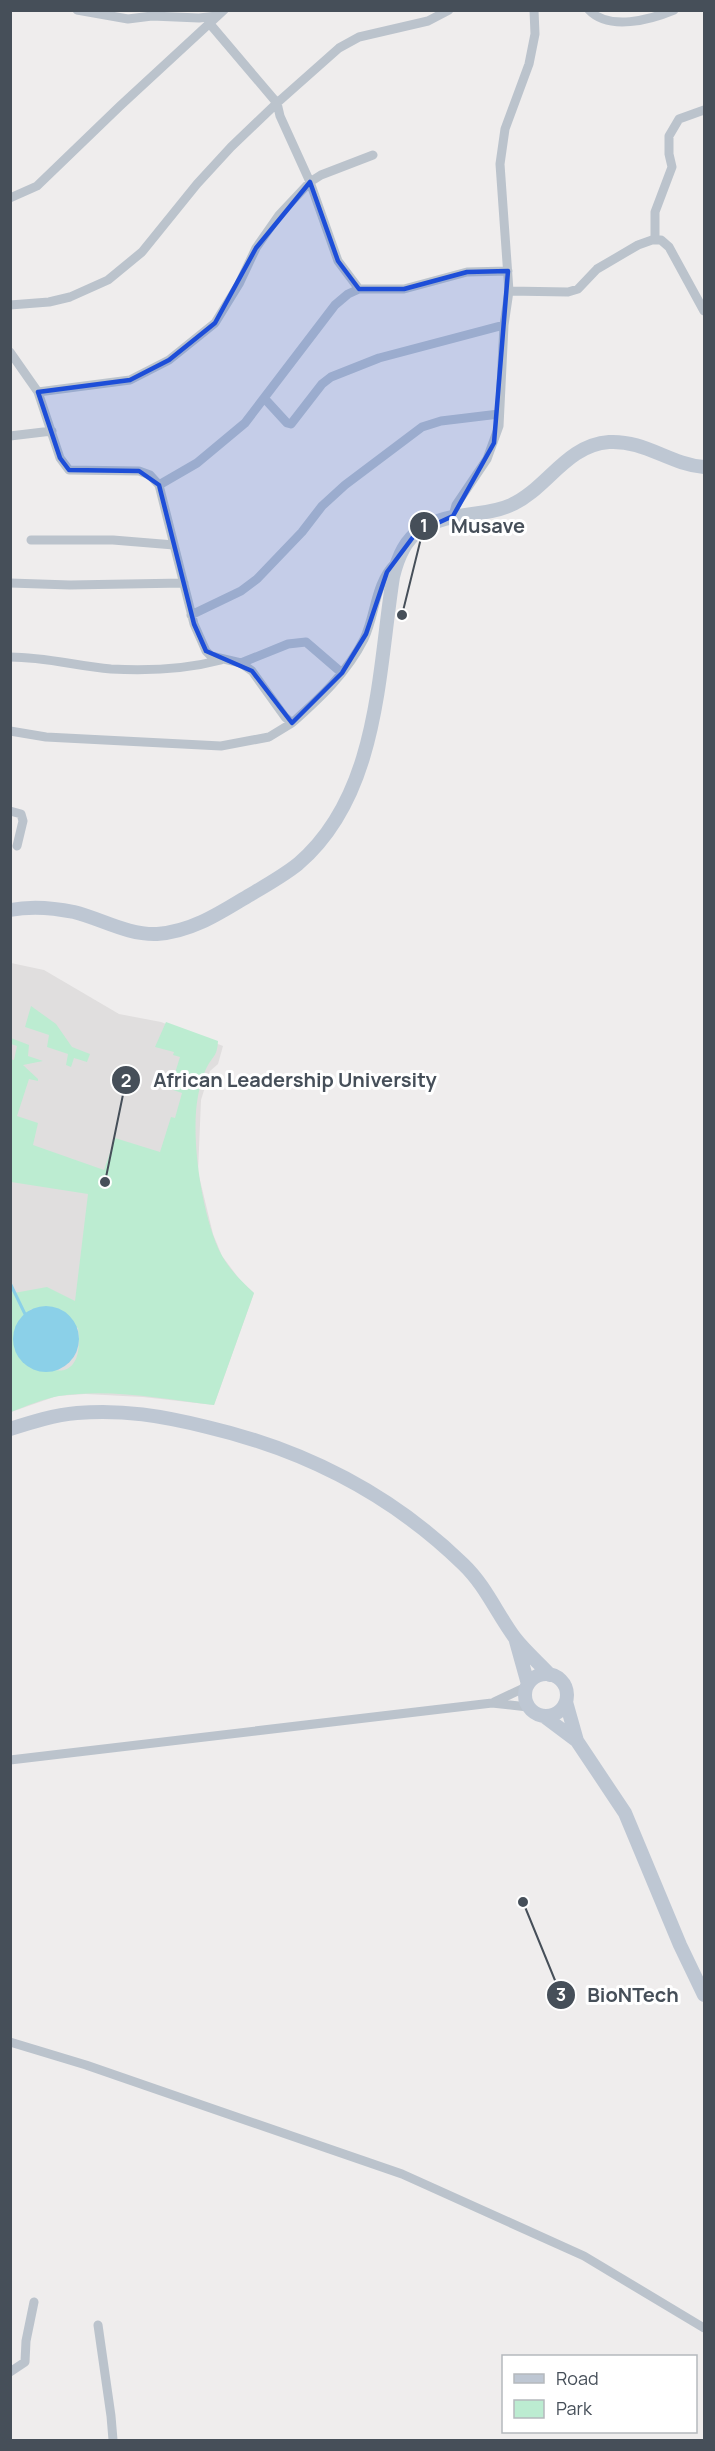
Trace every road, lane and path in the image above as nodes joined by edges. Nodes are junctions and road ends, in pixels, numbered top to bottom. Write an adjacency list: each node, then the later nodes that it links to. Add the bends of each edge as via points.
1 (77, 10): 6 (street, via 128,19 199,18)
2 (449, 10): 8 (street, via 428,21 359,37 339,48)
3 (534, 10): 14 (street, via 535,34 529,64 506,129 501,164)
4 (589, 10): 5 (street, via 597,18 620,22)
5 (674, 10)
6 (221, 13): 7 (street)
7 (210, 24): 8 (street); 12 (street, via 37,186)
8 (277, 103): 11 (street); 17 (street, via 197,184 142,252 108,280 70,297)
9 (705, 110): 13 (street, via 679,119 669,136 672,167 655,213)
10 (373, 155): 11 (street)
11 (310, 182): 15 (street, via 338,261); 22 (street, via 279,215 256,248 215,323 169,360 130,380)
12 (10, 198)
13 (652, 240): 16 (street, via 597,269 578,289); 18 (street, via 662,240 669,246)
14 (508, 271): 15 (street, via 467,272 404,289); 16 (street)
15 (358, 289): 23 (street, via 335,305)
16 (508, 291): 19 (street)
17 (10, 305)
18 (705, 311)
19 (504, 325): 23 (street, via 379,358 331,377 291,424); 24 (street)
20 (10, 352): 21 (street)
21 (15, 362): 22 (street)
22 (38, 392): 25 (street)
23 (265, 399): 28 (street, via 218,447)
24 (499, 414): 29 (street, via 499,426 487,459 456,504); 35 (street, via 422,427 322,506 257,579)
25 (52, 431): 26 (street); 28 (street, via 60,458 69,470 139,471 150,475)
26 (10, 436)
27 (705, 467): 29 (main road, via 676,462 635,443 607,442 576,453 526,497 509,506)
28 (159, 485): 31 (street)
29 (453, 516): 32 (main road, via 416,533)
30 (31, 540): 31 (street)
31 (174, 545): 34 (street)
32 (397, 561): 39 (street, via 379,586 366,634); 44 (main road, via 381,683 358,771 334,821 297,864 228,908 198,924 173,931 140,933 74,912)
33 (10, 583): 34 (street)
34 (183, 583): 35 (street)
35 (191, 615): 37 (street, via 206,651)
36 (10, 657): 37 (street, via 112,669 199,666)
37 (223, 659): 38 (street)
38 (241, 663): 39 (street, via 288,644 306,642); 40 (street, via 252,671)
39 (342, 673): 40 (street)
40 (292, 723): 41 (street, via 269,737 221,746 46,737)
41 (10, 731)
42 (10, 811): 43 (street, via 21,814 23,821)
43 (17, 846)
44 (10, 910)
45 (10, 1429): 46 (main road, via 75,1413 127,1412 163,1416 275,1445 354,1481 428,1532 478,1580)
46 (516, 1639): 47 (main road); 48 (main road)
47 (550, 1674): 48 (main road, via 536,1677); 49 (main road, via 566,1688)
48 (527, 1686): 50 (street); 51 (main road, via 524,1694)
49 (566, 1702): 52 (main road, via 558,1713); 53 (main road)
50 (492, 1703): 51 (street); 54 (street)
51 (528, 1707): 52 (main road)
52 (546, 1717): 53 (main road)
53 (577, 1741): 55 (main road, via 625,1813)
54 (10, 1760)
55 (705, 1995)
56 (10, 2042): 59 (street, via 402,2174 584,2256)
57 (34, 2302): 60 (street, via 25,2362)
58 (98, 2325): 61 (street)
59 (705, 2328)
60 (10, 2372)
61 (112, 2439)

